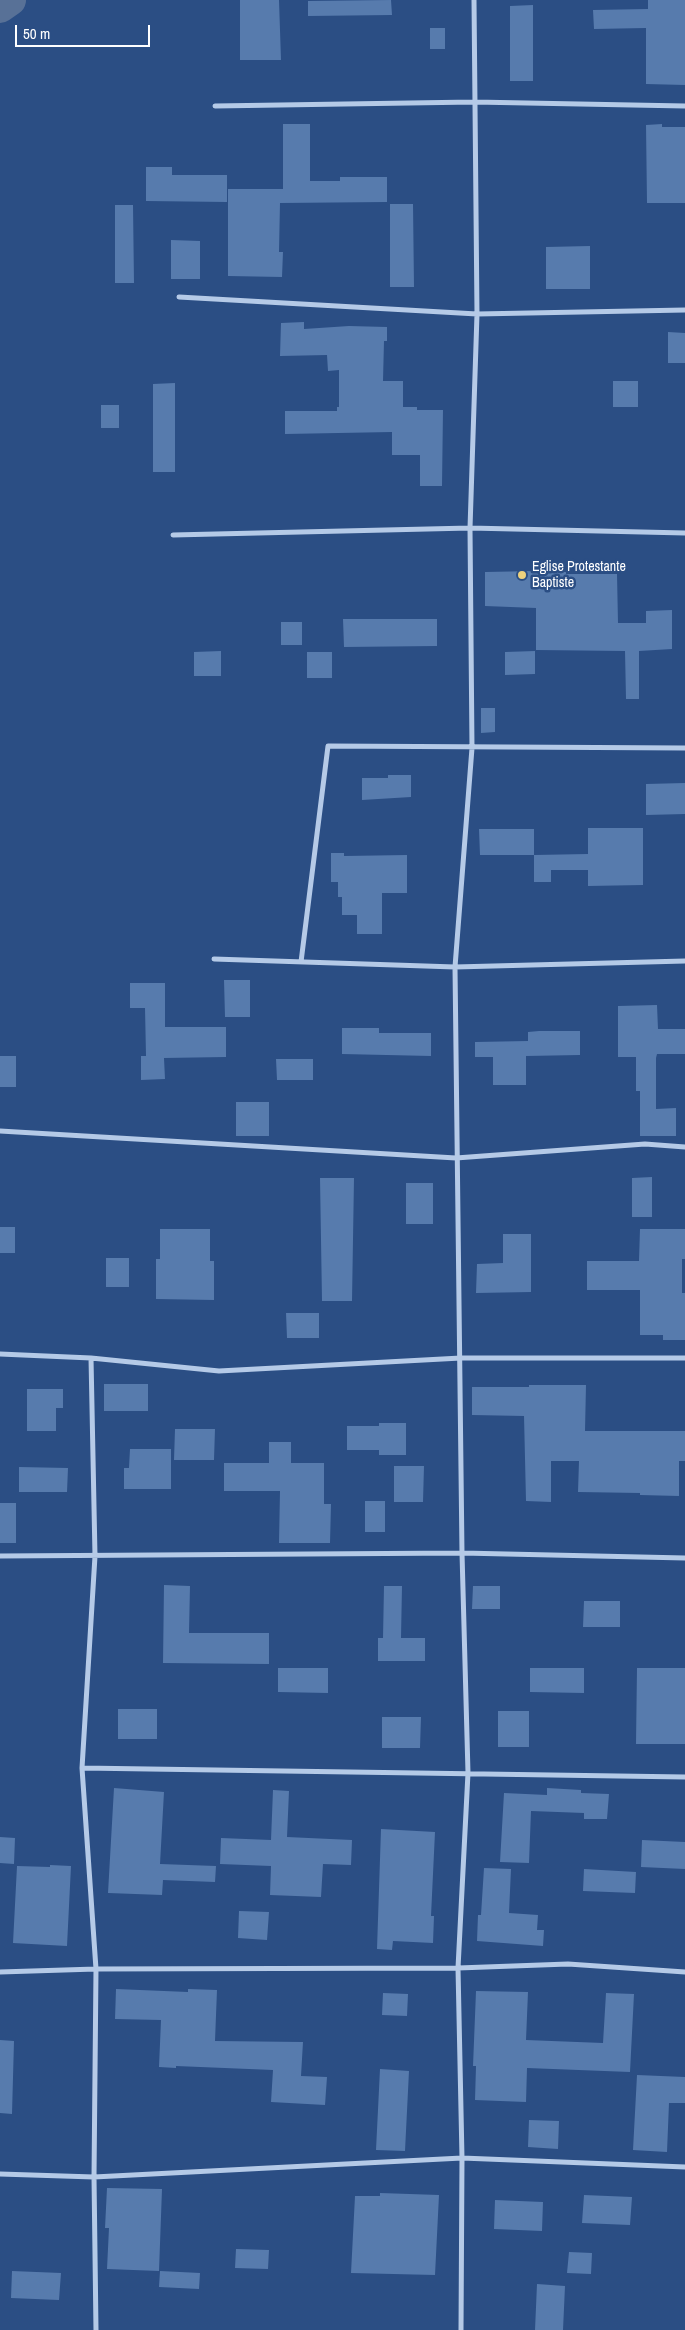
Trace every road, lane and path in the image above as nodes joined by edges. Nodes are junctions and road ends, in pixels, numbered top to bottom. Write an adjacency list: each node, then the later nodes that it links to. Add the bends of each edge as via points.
1 (474, 0): 2 (street)
2 (474, 102): 3 (street); 4 (street); 7 (street)
3 (214, 106)
4 (685, 106)
5 (180, 297): 7 (street)
6 (685, 310): 7 (street)
7 (477, 314): 8 (street)
8 (470, 528): 9 (street); 10 (street); 11 (street)
9 (685, 533)
10 (173, 535)
11 (472, 748): 12 (street); 15 (street, via 328,746); 16 (street)
12 (685, 748)
13 (214, 958): 15 (street)
14 (685, 960): 16 (street)
15 (301, 962): 16 (street)
16 (455, 967): 19 (street)
17 (0, 1131): 19 (street)
18 (685, 1147): 19 (street, via 645,1144)
19 (456, 1158): 22 (street)
20 (0, 1354): 21 (street)
21 (91, 1358): 22 (street, via 219,1370); 26 (street)
22 (461, 1358): 23 (street); 24 (street)
23 (685, 1358)
24 (462, 1553): 26 (street); 27 (street); 29 (street)
25 (0, 1556): 26 (street)
26 (95, 1556): 28 (street)
27 (685, 1558)
28 (82, 1768): 29 (street); 32 (street)
29 (468, 1773): 30 (street); 31 (street)
30 (685, 1777)
31 (458, 1968): 32 (street); 34 (street, via 568,1964); 35 (street)
32 (96, 1969): 33 (street); 38 (street)
33 (0, 1972)
34 (685, 1972)
35 (462, 2158): 36 (street); 38 (street); 40 (street)
36 (685, 2167)
37 (0, 2174): 38 (street)
38 (94, 2177): 39 (street)
39 (96, 2330)
40 (461, 2330)

